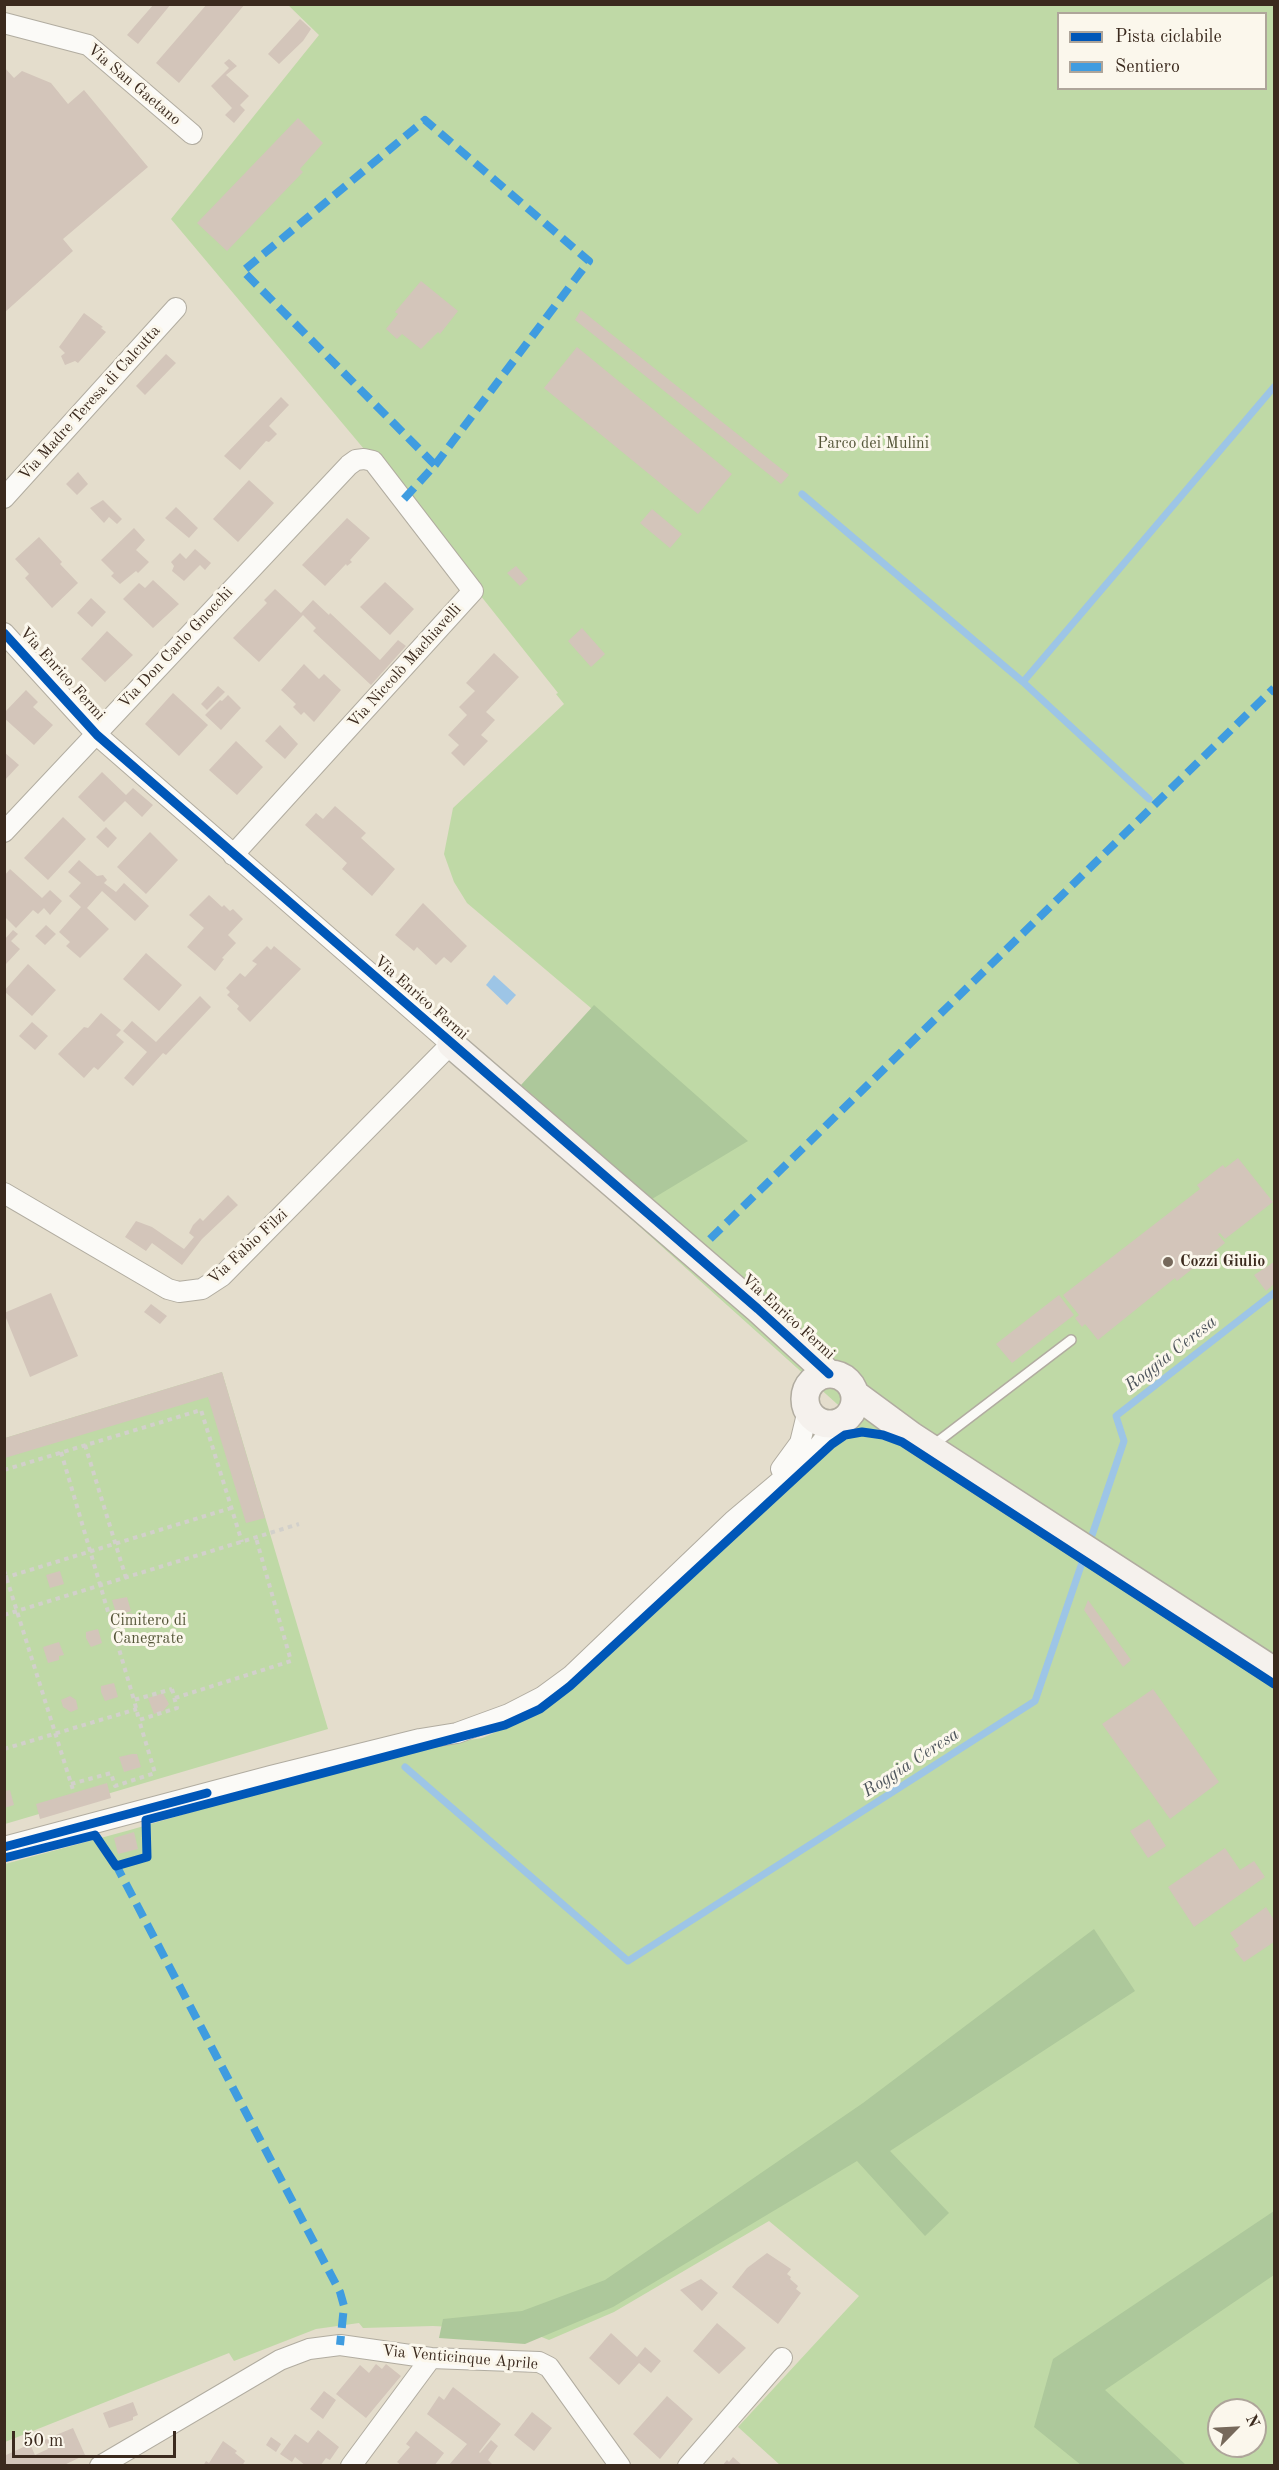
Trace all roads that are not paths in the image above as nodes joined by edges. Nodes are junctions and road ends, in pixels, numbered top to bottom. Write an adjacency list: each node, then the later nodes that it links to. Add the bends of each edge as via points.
1 (4, 23): 2 (street, Via San Gaetano, via 88,45)
2 (192, 134)
3 (176, 308): 5 (street, Via Madre Teresa di Calcutta)
4 (349, 465): 7 (street, Via Don Carlo Gnocchi); 9 (street, Via Niccolò Machiavelli, via 364,459 380,467 473,591)
5 (4, 498)
6 (4, 633): 7 (street, Via Enrico Fermi)
7 (96, 734): 8 (street, Via Don Carlo Gnocchi); 9 (street, Via Enrico Fermi)
8 (4, 832)
9 (234, 855): 10 (street, Via Enrico Fermi)
10 (451, 1044): 11 (street, Via Fabio Filzi, via 222,1276 202,1289 168,1289); 12 (street, Via Enrico Fermi)
11 (4, 1193)
12 (758, 1310): 14 (street, Via Enrico Fermi); 15 (street, via 781,1339)
13 (1071, 1340): 17 (lane)
14 (829, 1374): 15 (street, via 814,1380); 16 (street, via 848,1382)
15 (807, 1402): 16 (street, via 820,1422); 18 (street, via 800,1443 792,1457)
16 (847, 1411): 17 (street, via 863,1422); 18 (street, via 818,1447)
17 (921, 1442): 19 (street)
18 (733, 1521): 20 (street, via 572,1675 509,1714 457,1733 271,1776)
19 (1275, 1671)
20 (4, 1847)
21 (431, 2358): 23 (street, Via Venticinque Aprile, via 340,2345 309,2349 280,2360); 24 (street); 25 (street, Via Venticinque Aprile, via 539,2362 549,2367)
22 (782, 2358): 26 (street)
23 (114, 2462)
24 (351, 2466)
25 (620, 2466)
26 (687, 2466)

